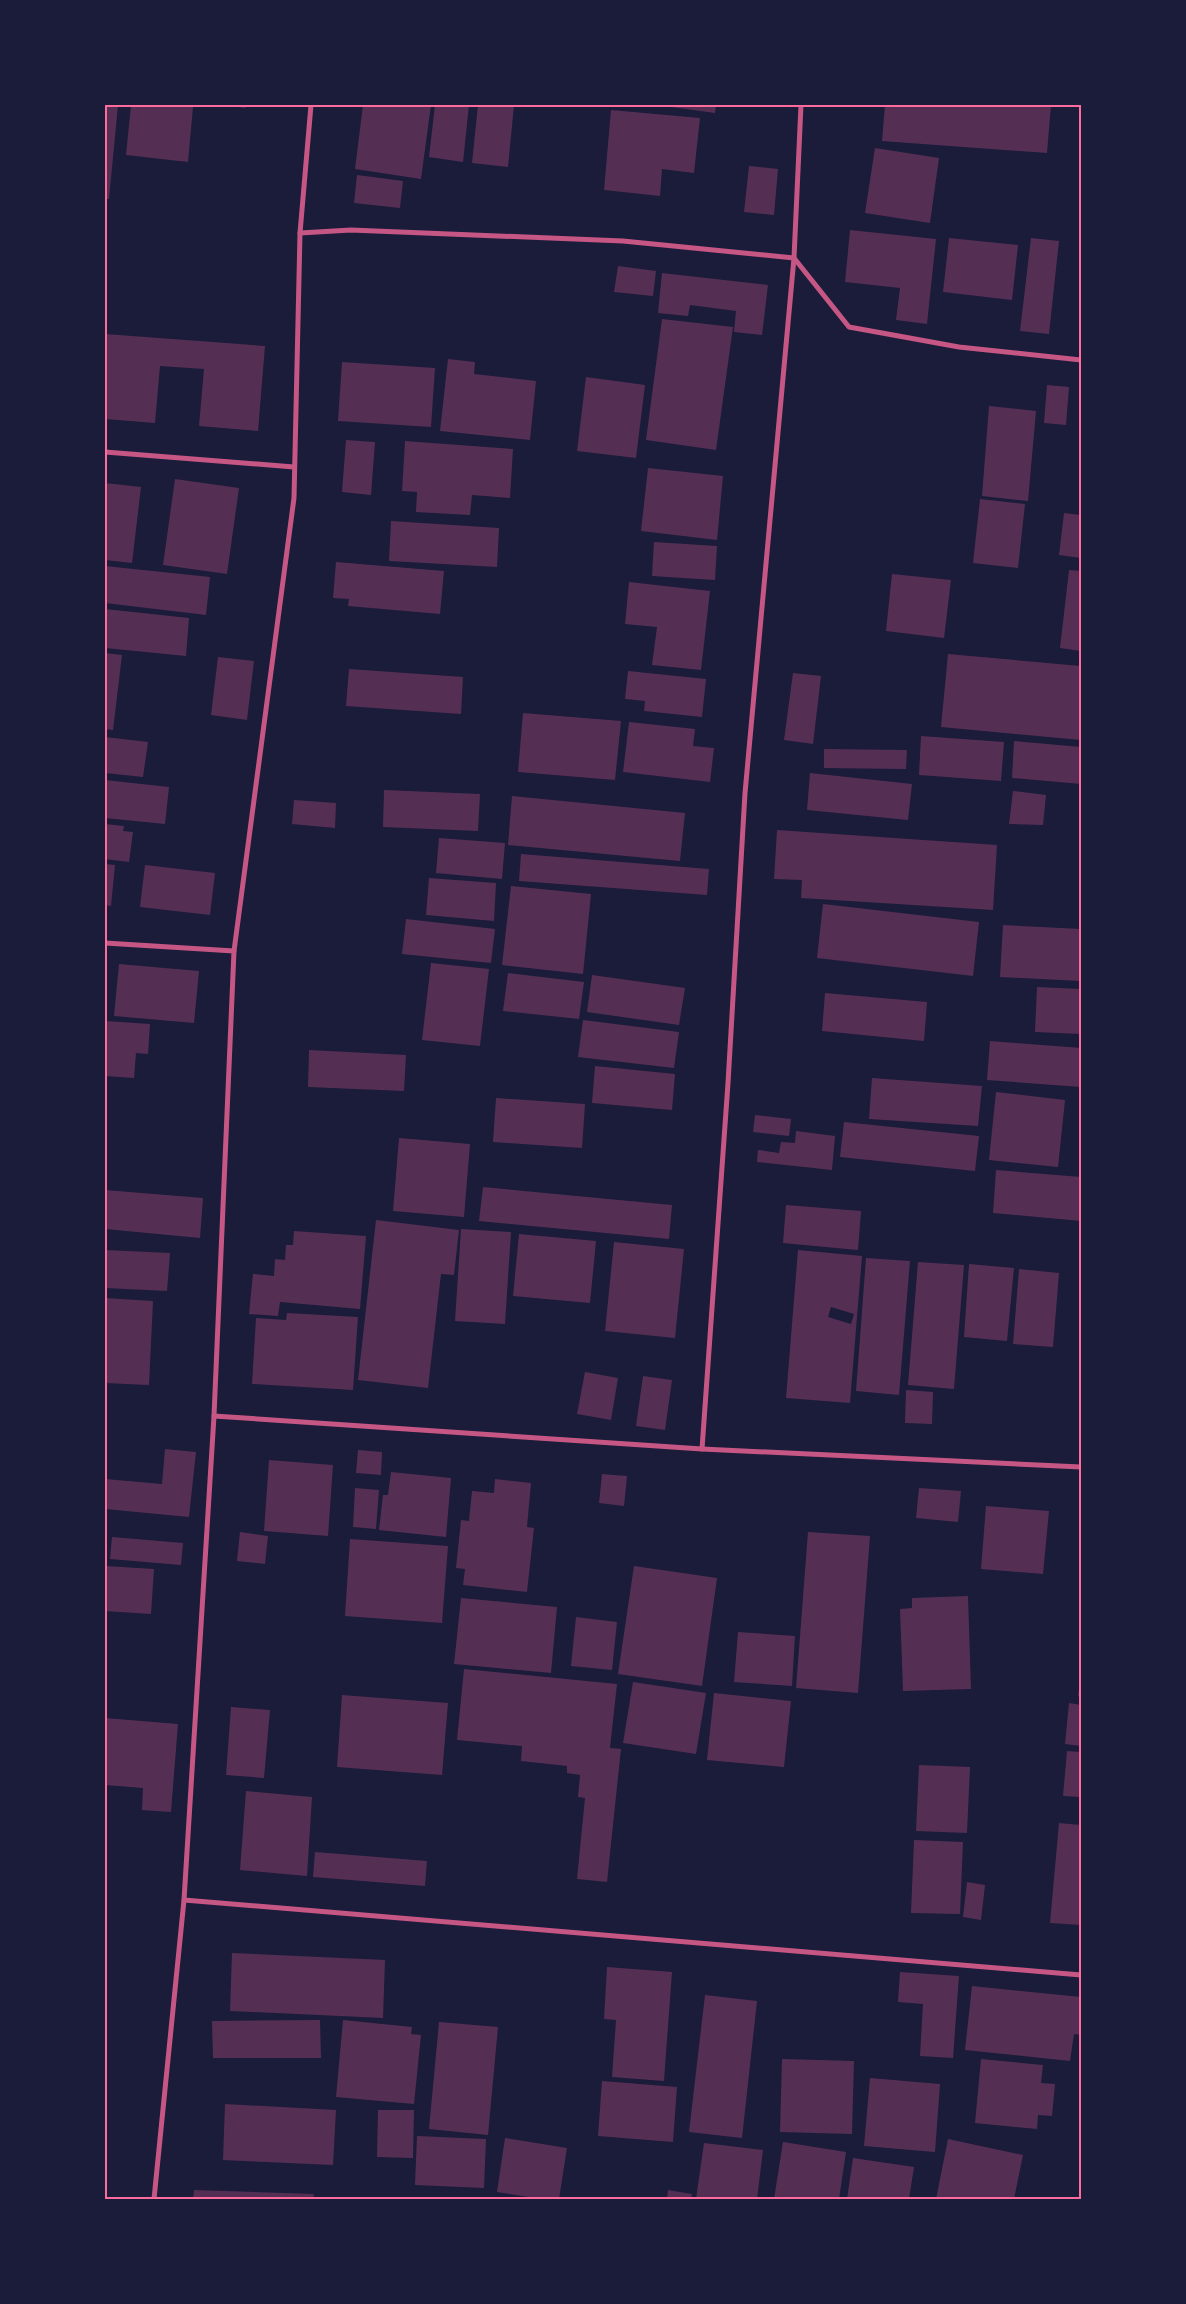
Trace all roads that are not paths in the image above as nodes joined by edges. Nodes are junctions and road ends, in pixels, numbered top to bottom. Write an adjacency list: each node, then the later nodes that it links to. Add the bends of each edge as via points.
1 (311, 105): 3 (street)
2 (801, 105): 4 (street)
3 (300, 233): 4 (street, via 351,230 623,241); 7 (street)
4 (794, 258): 5 (street, via 849,327 959,348); 11 (street, via 745,793)
5 (1081, 360)
6 (105, 452): 7 (street)
7 (294, 467): 9 (street, via 294,498)
8 (105, 943): 9 (street)
9 (234, 951): 10 (street)
10 (214, 1416): 11 (street); 13 (street)
11 (702, 1449): 12 (street)
12 (1081, 1467)
13 (184, 1900): 14 (street); 15 (street)
14 (1081, 1975)
15 (154, 2199)

